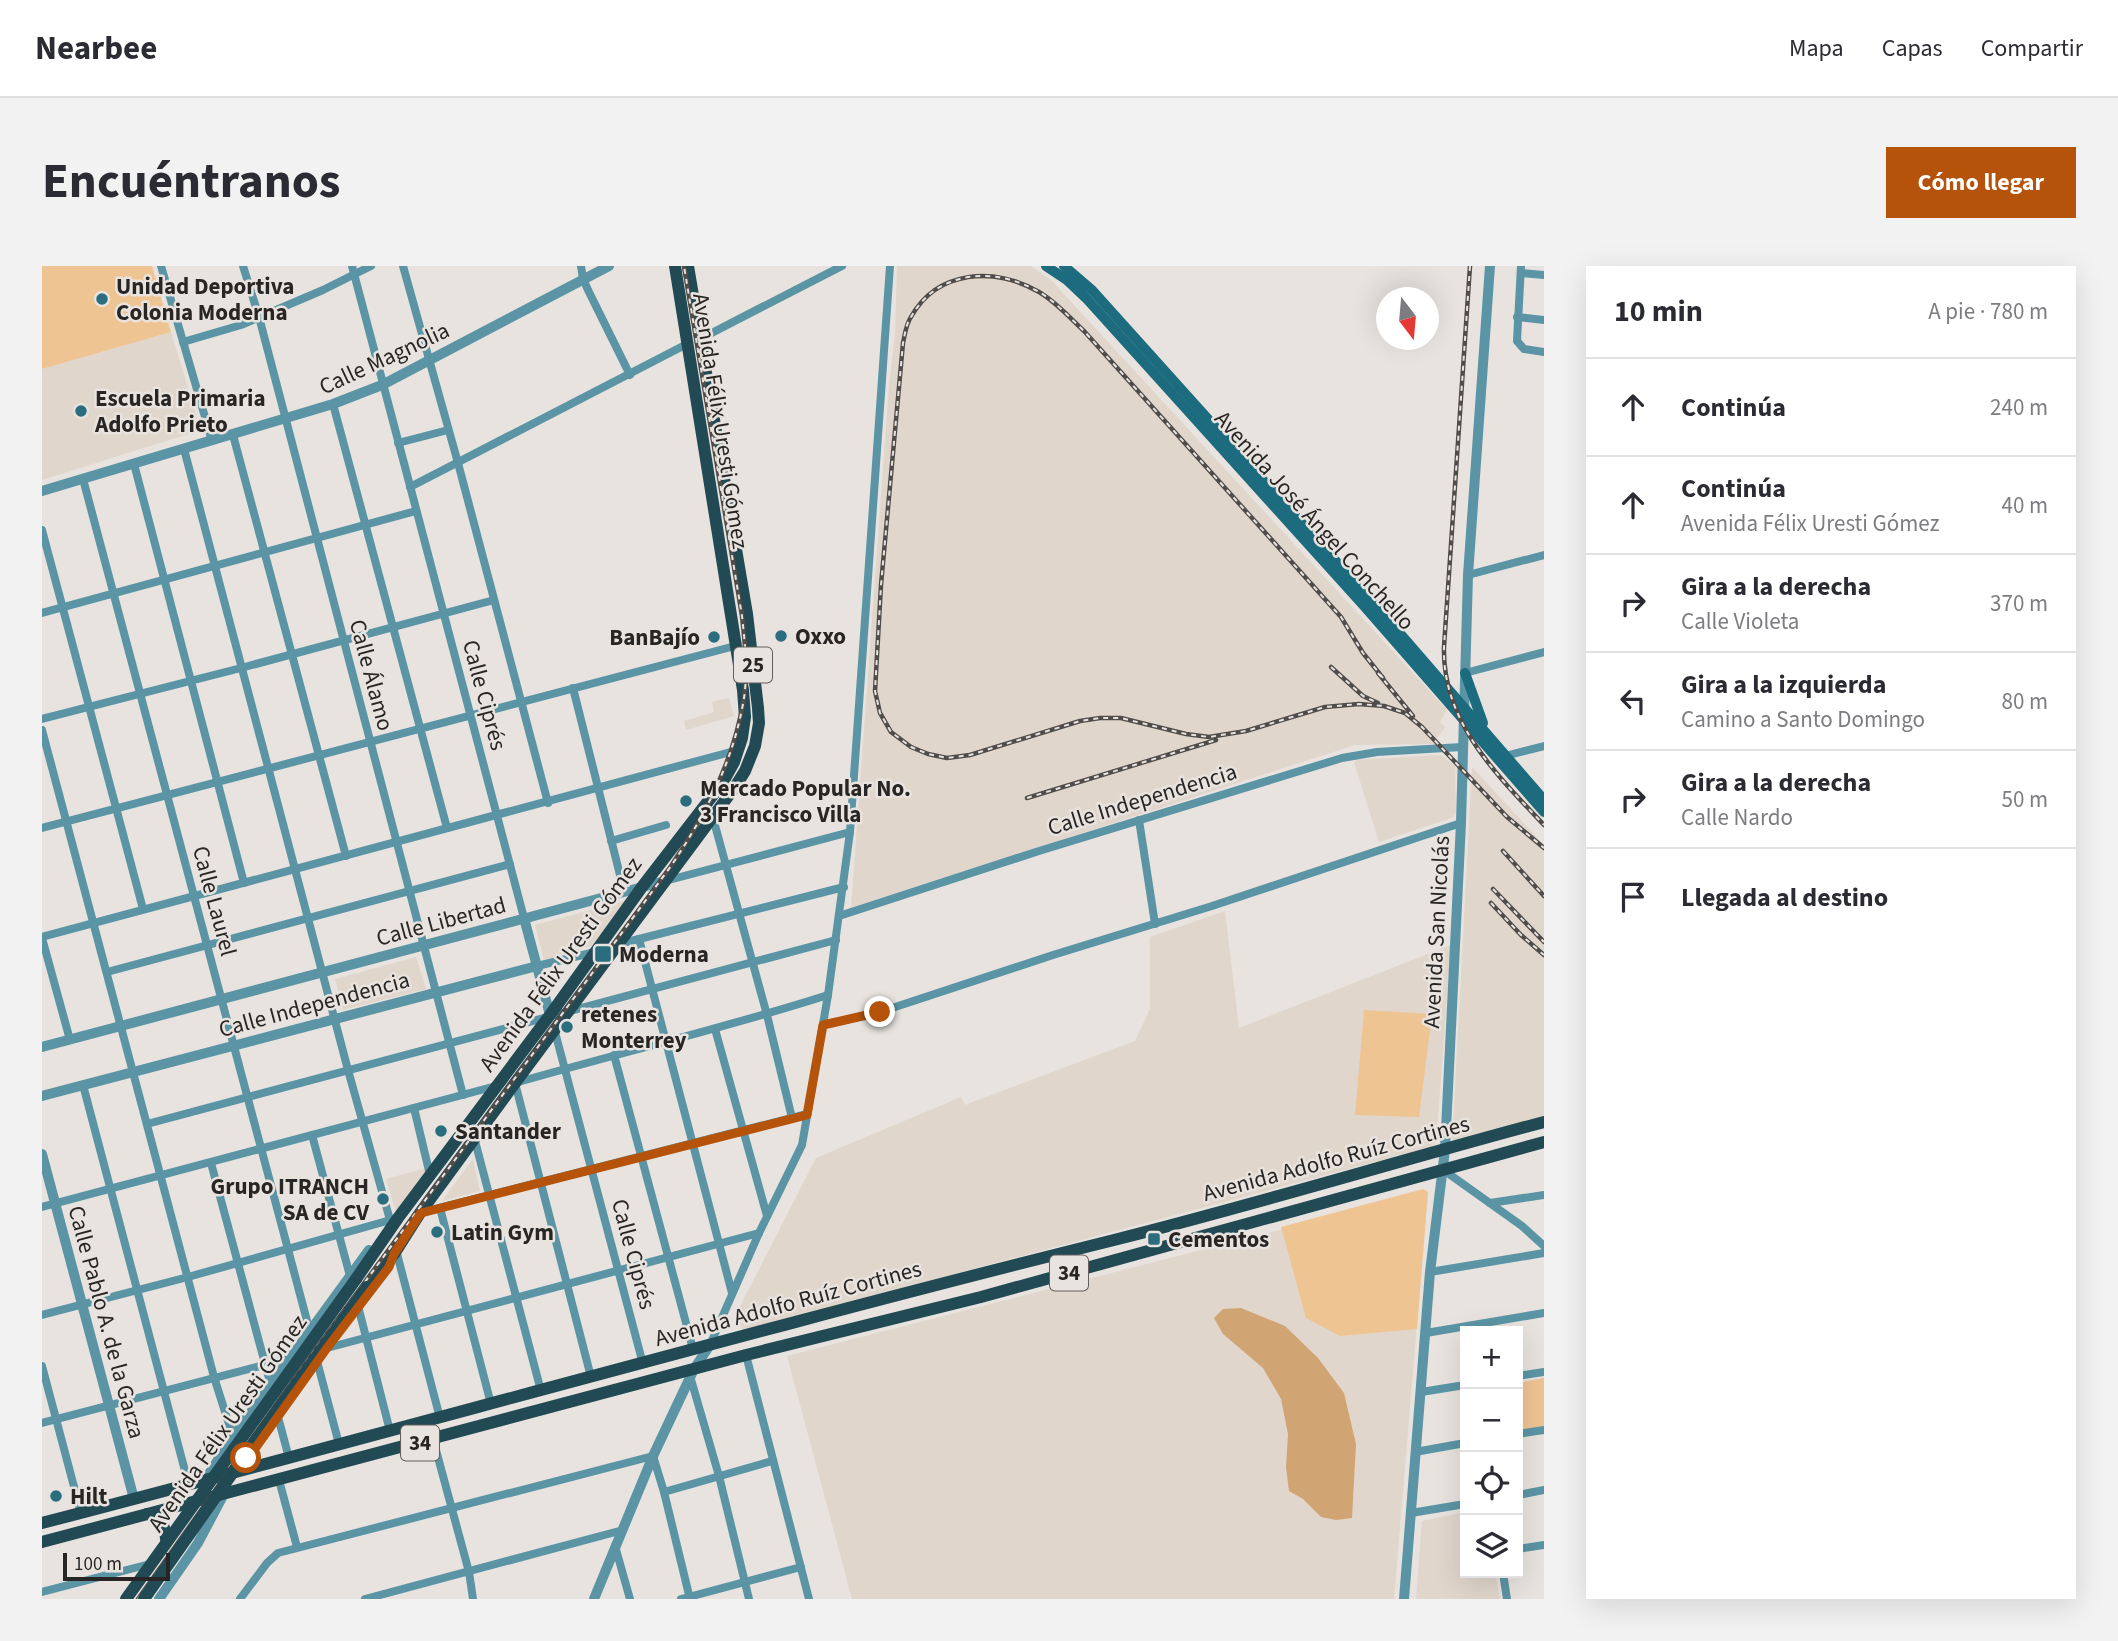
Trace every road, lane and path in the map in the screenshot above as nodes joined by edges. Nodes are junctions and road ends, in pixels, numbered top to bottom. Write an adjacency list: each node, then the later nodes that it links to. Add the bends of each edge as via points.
1 (161, 266): 21 (street)
2 (243, 266): 18 (street, Calle Álamo)
3 (371, 266): 15 (street)
4 (403, 266): 24 (street)
5 (581, 266): 17 (street)
6 (609, 266): 17 (street, Calle Magnolia)
7 (675, 266): 22 (main road, Avenida Félix Uresti Gómez / 25)
8 (688, 266): 22 (main road, Avenida Félix Uresti Gómez / 25)
9 (842, 266): 22 (street)
10 (890, 266): 94 (street)
11 (1046, 266): 68 (main road, Avenida José Ángel Conchello, via 1086,298)
12 (1064, 266): 64 (main road, Avenida José Ángel Conchello, via 1100,300)
13 (1490, 266): 46 (street, Avenida San Nicolás)
14 (1521, 269): 16 (street); 19 (street)
15 (353, 270): 18 (street, via 323,290); 26 (street, Calle Ciprés)
16 (1544, 275)
17 (583, 279): 24 (street, Calle Magnolia); 25 (street)
18 (259, 317): 21 (street); 28 (street, Calle Álamo)
19 (1517, 317): 20 (street); 23 (street, via 1518,344 1528,351)
20 (1544, 320)
21 (183, 342): 31 (street)
22 (694, 342): 25 (street); 55 (main road, Avenida Félix Uresti Gómez / 25); 87 (main road, Avenida Félix Uresti Gómez / 25, via 747,614 759,723 751,759)
23 (1544, 352)
24 (430, 360): 26 (street, Calle Magnolia); 29 (street)
25 (630, 375): 34 (street)
26 (382, 385): 27 (street, Calle Magnolia); 32 (street, Calle Ciprés)
27 (333, 404): 28 (street, Calle Magnolia); 40 (street)
28 (285, 420): 30 (street, Calle Magnolia); 42 (street, Calle Álamo)
29 (448, 429): 32 (street); 34 (street)
30 (233, 435): 31 (street, Calle Magnolia); 43 (street)
31 (212, 441): 33 (street, Calle Magnolia)
32 (398, 443): 37 (street, Calle Ciprés)
33 (184, 449): 35 (street, Calle Magnolia); 45 (street)
34 (458, 463): 37 (street); 49 (street)
35 (134, 464): 36 (street, Calle Magnolia); 47 (street)
36 (83, 479): 38 (street, Calle Magnolia); 48 (street, Calle Laurel)
37 (410, 487): 39 (street, Calle Ciprés)
38 (42, 491)
39 (416, 511): 40 (street); 52 (street, Calle Ciprés)
40 (365, 526): 42 (street); 53 (street)
41 (42, 530): 50 (street)
42 (316, 539): 43 (street); 54 (street, Calle Álamo)
43 (265, 553): 45 (street); 57 (street)
44 (1544, 555): 46 (street)
45 (215, 567): 47 (street); 58 (street)
46 (1468, 575): 59 (street, Avenida San Nicolás)
47 (164, 580): 48 (street); 60 (street)
48 (114, 594): 50 (street); 62 (street, Calle Laurel)
49 (494, 600): 52 (street); 63 (street)
50 (63, 607): 51 (street); 65 (street)
51 (42, 613)
52 (444, 613): 53 (street); 66 (street, Calle Ciprés)
53 (392, 627): 54 (street); 69 (street)
54 (342, 641): 57 (street); 72 (street, Calle Álamo)
55 (735, 646): 61 (street); 75 (main road, Avenida Félix Uresti Gómez / 25, via 744,706)
56 (1544, 652): 59 (street)
57 (292, 653): 58 (street); 76 (street)
58 (241, 668): 60 (street); 78 (street)
59 (1465, 673): 64 (street, Avenida San Nicolás); 71 (main road)
60 (190, 680): 62 (street); 79 (street)
61 (573, 688): 63 (street); 80 (street)
62 (140, 694): 65 (street); 81 (street, Calle Laurel)
63 (521, 701): 66 (street); 83 (street)
64 (1463, 705): 68 (street, Avenida San Nicolás); 71 (main road, Avenida José Ángel Conchello)
65 (89, 708): 67 (street); 84 (street)
66 (470, 715): 69 (street); 86 (street, Calle Ciprés)
67 (42, 719)
68 (1463, 719): 74 (street, Avenida San Nicolás); 85 (main road, Avenida José Ángel Conchello)
69 (419, 729): 72 (street); 93 (street)
70 (42, 730): 89 (street)
71 (1488, 735): 77 (main road, Avenida José Ángel Conchello)
72 (369, 741): 76 (street); 96 (street, Calle Álamo)
73 (1544, 746): 77 (street)
74 (1462, 747): 88 (street, Calle Independencia, via 1359,754); 90 (street, Avenida San Nicolás)
75 (738, 750): 80 (street); 103 (main road, Avenida Félix Uresti Gómez / 25, via 723,782)
76 (319, 754): 78 (street); 97 (street)
77 (1506, 757): 82 (main road, Avenida José Ángel Conchello)
78 (268, 768): 79 (street); 100 (street)
79 (218, 782): 81 (street); 102 (street)
80 (597, 789): 83 (street); 95 (street)
81 (167, 795): 84 (street); 107 (street, Calle Laurel)
82 (1544, 800)
83 (548, 803): 86 (street)
84 (116, 808): 89 (street); 108 (street)
85 (1544, 812)
86 (497, 816): 93 (street); 98 (street, Calle Ciprés)
87 (713, 818): 99 (street); 101 (main road, Avenida Félix Uresti Gómez / 25)
88 (1139, 820): 110 (street, Calle Independencia); 114 (street)
89 (66, 821): 92 (street); 113 (street)
90 (1461, 823): 114 (street); 165 (street, Avenida San Nicolás)
91 (666, 825): 95 (street)
92 (42, 828)
93 (447, 828): 96 (street)
94 (850, 832): 99 (street, Calle Libertad); 104 (street)
95 (611, 841): 105 (street)
96 (396, 842): 97 (street); 106 (street, Calle Álamo)
97 (346, 856): 100 (street)
98 (510, 864): 106 (street); 111 (street, Calle Ciprés)
99 (725, 866): 101 (street, Calle Libertad); 109 (street)
100 (295, 869): 102 (street); 112 (street)
101 (665, 881): 103 (street, Calle Libertad); 118 (main road, Avenida Félix Uresti Gómez / 25)
102 (244, 883): 107 (street)
103 (642, 887): 105 (street, Calle Libertad); 121 (main road, Avenida Félix Uresti Gómez / 25)
104 (844, 887): 109 (street); 110 (street)
105 (624, 891): 111 (street, Calle Libertad)
106 (409, 893): 112 (street); 119 (street, Calle Álamo)
107 (194, 896): 108 (street); 120 (street, Calle Laurel)
108 (144, 909): 113 (street)
109 (739, 915): 116 (street); 122 (street)
110 (839, 916): 117 (street)
111 (524, 918): 119 (street, Calle Libertad); 123 (street, Calle Ciprés)
112 (308, 920): 120 (street); 125 (street)
113 (92, 923): 115 (street); 124 (street)
114 (1155, 924): 134 (street, via 880,1012)
115 (42, 938): 138 (street)
116 (639, 939): 118 (street); 126 (street)
117 (836, 940): 122 (street); 128 (street)
118 (619, 944): 130 (main road, Avenida Félix Uresti Gómez / 25)
119 (424, 945): 125 (street, Calle Libertad); 127 (street, Calle Álamo)
120 (207, 947): 124 (street); 129 (street, Calle Laurel)
121 (596, 952): 123 (street, Calle Independencia); 131 (main road, Avenida Félix Uresti Gómez / 25)
122 (753, 964): 126 (street); 132 (street)
123 (537, 966): 127 (street, Calle Independencia); 131 (street, Calle Ciprés)
124 (107, 972): 135 (street)
125 (323, 973): 129 (street, Calle Libertad); 133 (street)
126 (652, 990): 130 (street); 139 (street)
127 (436, 991): 133 (street, Calle Independencia); 140 (street, Calle Álamo)
128 (828, 995): 132 (street); 134 (street)
129 (222, 1000): 135 (street, Calle Libertad); 141 (street, Calle Laurel)
130 (570, 1010): 131 (street); 137 (main road, Avenida Félix Uresti Gómez / 25)
131 (550, 1015): 140 (street); 149 (main road, Avenida Félix Uresti Gómez / 25)
132 (767, 1015): 136 (street); 155 (street)
133 (335, 1019): 141 (street, Calle Independencia); 145 (street)
134 (823, 1025): 154 (street)
135 (120, 1026): 138 (street, Calle Libertad); 146 (street)
136 (715, 1029): 139 (street); 159 (street)
137 (555, 1032): 144 (street, Calle Ciprés); 147 (main road, Avenida Félix Uresti Gómez / 25)
138 (70, 1040): 142 (street, Calle Libertad)
139 (666, 1041): 143 (street); 163 (street)
140 (449, 1043): 145 (street); 150 (street, Calle Álamo)
141 (234, 1045): 146 (street, Calle Independencia); 152 (street, Calle Laurel)
142 (42, 1047)
143 (614, 1055): 144 (street); 167 (street)
144 (565, 1069): 147 (street); 169 (street, Calle Ciprés)
145 (348, 1070): 152 (street); 156 (street)
146 (133, 1072): 148 (street, Calle Independencia); 158 (street)
147 (515, 1083): 161 (main road, Avenida Félix Uresti Gómez / 25); 173 (street)
148 (83, 1085): 151 (street, Calle Independencia); 174 (street)
149 (497, 1086): 150 (street); 171 (main road, Avenida Félix Uresti Gómez / 25)
150 (463, 1095): 153 (street)
151 (42, 1096)
152 (247, 1098): 158 (street); 164 (street, Calle Laurel)
153 (414, 1108): 156 (street); 171 (street)
154 (807, 1115): 155 (street); 182 (street, via 802,1145)
155 (792, 1118): 159 (street)
156 (362, 1122): 160 (street); 183 (street)
157 (1544, 1122): 165 (main road, Avenida Adolfo Ruíz Cortines / 34)
158 (147, 1124): 172 (street)
159 (743, 1131): 163 (street); 182 (street)
160 (313, 1135): 164 (street); 185 (street)
161 (475, 1141): 176 (street); 181 (main road, Avenida Félix Uresti Gómez / 25)
162 (1544, 1142): 170 (main road, Avenida Adolfo Ruíz Cortines / 34)
163 (691, 1145): 167 (street); 186 (street)
164 (261, 1149): 168 (street); 188 (street, Calle Laurel)
165 (1444, 1150): 170 (street, Avenida San Nicolás); 210 (main road, Avenida Adolfo Ruíz Cortines / 34)
166 (42, 1154): 178 (street, Calle Pablo A. de la Garza)
167 (641, 1157): 169 (street); 191 (street)
168 (211, 1163): 172 (street); 192 (street)
169 (591, 1169): 173 (street); 193 (street, Calle Ciprés)
170 (1442, 1169): 177 (street); 194 (street, Avenida San Nicolás); 213 (main road, Avenida Adolfo Ruíz Cortines / 34, via 981,1297)
171 (430, 1175): 183 (main road, Avenida Félix Uresti Gómez / 25)
172 (160, 1176): 174 (street); 195 (street)
173 (541, 1182): 176 (street); 197 (street)
174 (109, 1190): 178 (street); 198 (street)
175 (1544, 1195): 177 (street)
176 (491, 1196): 180 (street); 200 (street)
177 (1490, 1203): 187 (street)
178 (55, 1204): 179 (street); 201 (street, Calle Pablo A. de la Garza)
179 (42, 1207)
180 (440, 1208): 181 (street); 203 (street)
181 (421, 1213): 189 (main road, Avenida Félix Uresti Gómez / 25)
182 (767, 1216): 184 (street)
183 (392, 1224): 185 (street); 196 (main road, Avenida Félix Uresti Gómez / 25)
184 (758, 1233): 186 (street); 199 (street)
185 (340, 1235): 188 (street); 196 (street)
186 (718, 1244): 191 (street); 199 (street)
187 (1544, 1246)
188 (289, 1248): 192 (street); 207 (street, Calle Laurel)
189 (395, 1252): 196 (main road, Avenida Félix Uresti Gómez / 25); 202 (street, via 389,1267); 206 (street)
190 (1544, 1253): 194 (street)
191 (668, 1257): 193 (street); 212 (street)
192 (238, 1262): 195 (street); 216 (street)
193 (618, 1271): 197 (street); 217 (street, Calle Ciprés)
194 (1430, 1272): 208 (street, Avenida San Nicolás)
195 (188, 1276): 198 (street); 222 (street)
196 (358, 1281): 207 (street); 281 (main road, Avenida Félix Uresti Gómez / 25, bridge); 282 (main road, Avenida Félix Uresti Gómez / 25, bridge, via 255,1441)
197 (568, 1285): 200 (street); 223 (street)
198 (136, 1290): 201 (street); 226 (street)
199 (732, 1293): 210 (street)
200 (516, 1298): 203 (street); 227 (street)
201 (82, 1304): 205 (street); 230 (street, Calle Pablo A. de la Garza)
202 (358, 1306): 209 (street); 211 (street)
203 (466, 1311): 206 (street); 229 (street)
204 (1544, 1313): 208 (street)
205 (42, 1315)
206 (416, 1324): 209 (street); 232 (street)
207 (310, 1332): 214 (street)
208 (1426, 1333): 228 (street, Avenida San Nicolás)
209 (366, 1338): 211 (street); 236 (street)
210 (710, 1345): 212 (main road, Avenida Adolfo Ruíz Cortines / 34); 220 (street)
211 (327, 1348): 215 (street)
212 (693, 1349): 217 (main road, Avenida Adolfo Ruíz Cortines / 34); 220 (street)
213 (746, 1355): 220 (main road, Avenida Adolfo Ruíz Cortines / 34); 246 (street)
214 (291, 1357): 216 (street); 224 (street)
215 (317, 1361): 231 (street); 240 (street)
216 (265, 1363): 222 (street); 224 (street)
217 (643, 1364): 223 (main road, Avenida Adolfo Ruíz Cortines / 34)
218 (42, 1366): 233 (street)
219 (1544, 1372): 221 (street)
220 (692, 1373): 239 (main road, Avenida Adolfo Ruíz Cortines / 34); 243 (street); 248 (street)
221 (1523, 1375)
222 (214, 1377): 226 (street); 238 (street)
223 (591, 1377): 227 (main road, Avenida Adolfo Ruíz Cortines / 34)
224 (271, 1386): 238 (street)
225 (1460, 1386): 228 (street)
226 (163, 1391): 230 (street); 251 (street)
227 (541, 1391): 229 (main road, Avenida Adolfo Ruíz Cortines / 34)
228 (1421, 1392): 242 (street, Avenida San Nicolás)
229 (492, 1404): 232 (main road, Avenida Adolfo Ruíz Cortines / 34)
230 (109, 1405): 233 (street); 256 (street, Calle Pablo A. de la Garza)
231 (278, 1417): 244 (street); 245 (street)
232 (440, 1418): 236 (main road, Avenida Adolfo Ruíz Cortines / 34)
233 (56, 1419): 234 (street); 260 (street)
234 (42, 1423)
235 (1544, 1430): 237 (street)
236 (390, 1431): 240 (main road, Avenida Adolfo Ruíz Cortines / 34)
237 (1523, 1433)
238 (233, 1437): 244 (street, via 238,1457); 250 (street)
239 (433, 1439): 249 (main road, Avenida Adolfo Ruíz Cortines / 34); 259 (street)
240 (339, 1444): 245 (main road, Avenida Adolfo Ruíz Cortines / 34)
241 (1460, 1444): 242 (street)
242 (1415, 1452): 261 (street, Avenida San Nicolás)
243 (653, 1456): 253 (street); 259 (street); 265 (street)
244 (249, 1457): 247 (street)
245 (289, 1458): 247 (main road, Avenida Adolfo Ruíz Cortines / 34)
246 (772, 1461): 248 (street); 274 (street)
247 (238, 1472): 250 (main road, Avenida Adolfo Ruíz Cortines / 34); 254 (street)
248 (719, 1476): 253 (street); 277 (street)
249 (279, 1479): 254 (main road, Avenida Adolfo Ruíz Cortines / 34); 271 (street)
250 (203, 1482): 251 (main road, Avenida Adolfo Ruíz Cortines / 34); 257 (street)
251 (189, 1486): 256 (main road, Avenida Adolfo Ruíz Cortines / 34)
252 (1544, 1490): 255 (street)
253 (664, 1492): 279 (street)
254 (224, 1493): 257 (main road, Avenida Adolfo Ruíz Cortines / 34); 268 (street)
255 (1523, 1494)
256 (134, 1499): 260 (main road, Avenida Adolfo Ruíz Cortines / 34)
257 (192, 1501): 262 (main road, Avenida Adolfo Ruíz Cortines / 34); 264 (street)
258 (1460, 1504): 261 (street)
259 (453, 1507): 271 (street); 275 (street)
260 (81, 1513): 263 (main road, Avenida Adolfo Ruíz Cortines / 34)
261 (1411, 1513): 291 (street, Avenida San Nicolás)
262 (147, 1514): 266 (main road, via 163,1524); 267 (main road, Avenida Adolfo Ruíz Cortines / 34)
263 (42, 1523)
264 (176, 1524): 266 (street); 268 (street, via 194,1529)
265 (623, 1530): 270 (street); 275 (street)
266 (166, 1539): 273 (street)
267 (42, 1542)
268 (198, 1543): 283 (street)
269 (1544, 1545): 272 (street)
270 (615, 1546): 287 (street); 288 (street)
271 (297, 1547): 284 (street, via 272,1556)
272 (1523, 1548)
273 (146, 1565): 278 (street); 280 (street)
274 (801, 1567): 277 (street); 290 (street)
275 (469, 1572): 285 (street); 286 (street)
276 (1504, 1578): 292 (street)
277 (745, 1583): 279 (street); 289 (street)
278 (42, 1592)
279 (686, 1598)
280 (120, 1599)
281 (126, 1599)
282 (144, 1599)
283 (159, 1599)
284 (240, 1599)
285 (365, 1599)
286 (472, 1599)
287 (594, 1599)
288 (630, 1599)
289 (749, 1599)
290 (809, 1599)
291 (1404, 1599)
292 (1507, 1599)

